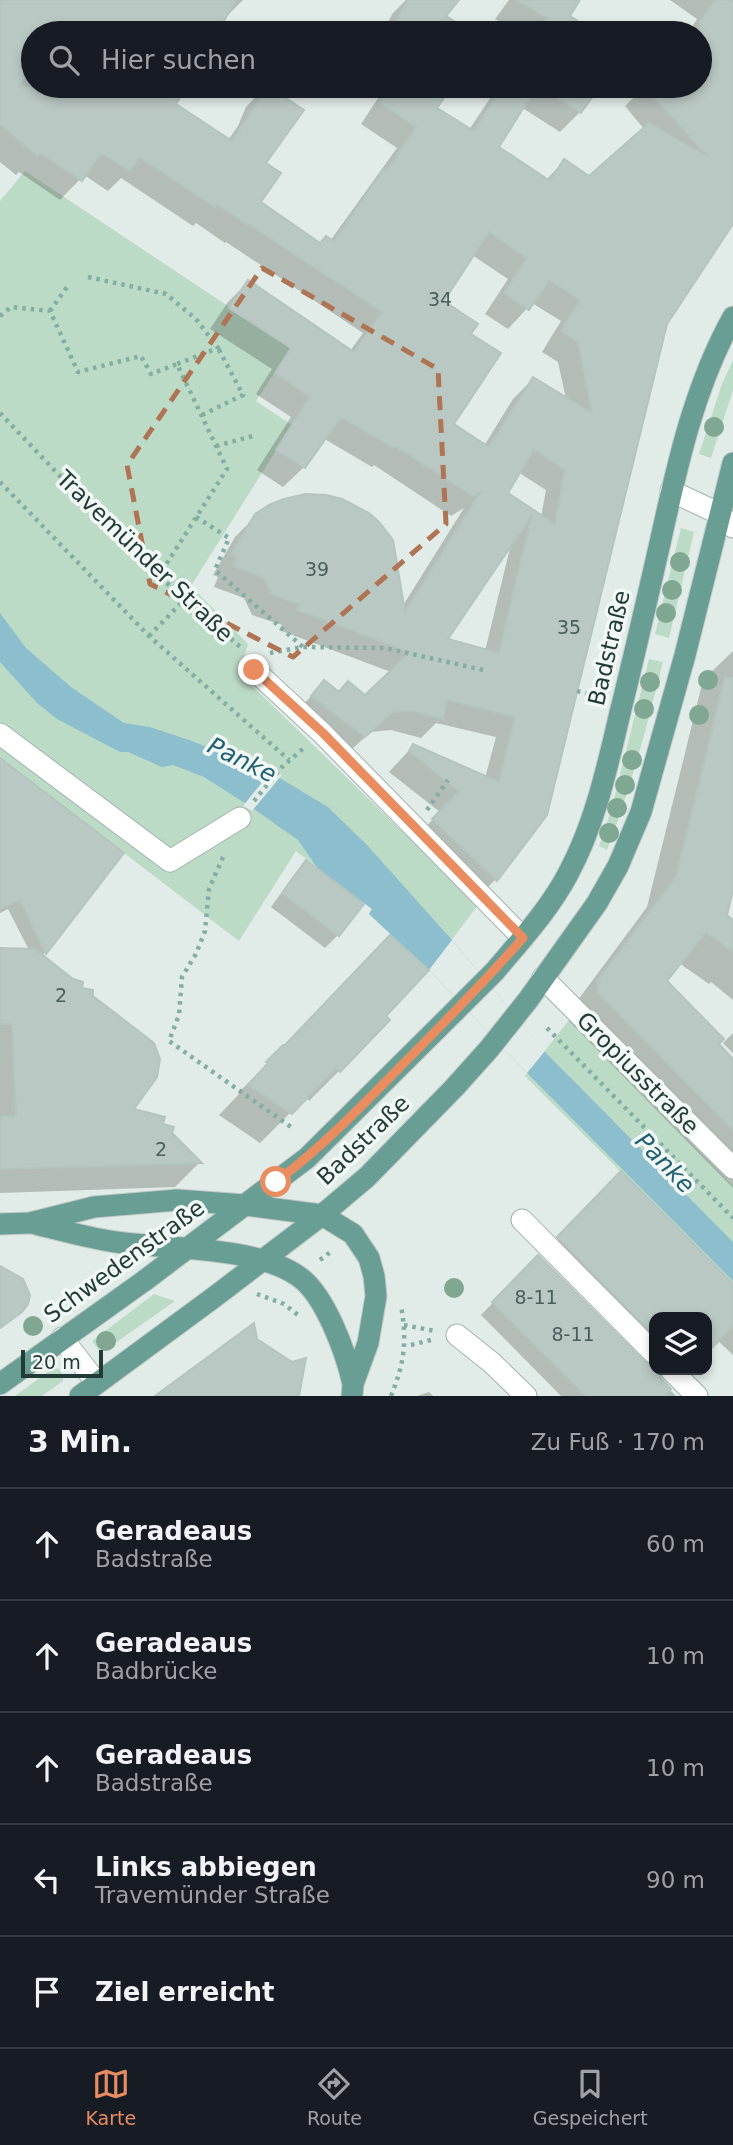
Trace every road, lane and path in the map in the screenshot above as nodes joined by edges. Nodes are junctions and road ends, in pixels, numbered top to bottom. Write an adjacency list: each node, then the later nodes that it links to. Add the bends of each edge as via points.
1 (88, 276): 6 (path, via 166,294 196,319)
2 (66, 287): 3 (path)
3 (50, 311): 4 (path, via 10,307); 7 (path, via 78,372 141,356 151,374)
4 (0, 316)
5 (733, 317): 14 (main road, Badstraße, via 694,407)
6 (218, 348): 7 (path); 9 (path, via 243,395)
7 (177, 364): 9 (path)
8 (0, 413): 17 (path, Travemünder Straße)
9 (202, 415): 11 (path)
10 (253, 436): 11 (path)
11 (216, 446): 15 (path, via 227,469)
12 (733, 463): 16 (main road)
13 (0, 482): 19 (path)
14 (671, 491): 16 (street); 30 (main road, Badstraße, via 592,822 568,874)
15 (197, 517): 17 (path); 20 (path, via 229,538 215,570)
16 (726, 520): 31 (main road, via 641,812 597,903)
17 (160, 574): 18 (path, Travemünder Straße)
18 (184, 600): 19 (path); 21 (path, Travemünder Straße, via 246,651)
19 (149, 636): 27 (path, via 289,760)
20 (303, 647): 21 (path, via 270,653); 22 (path, via 385,648)
21 (254, 670): 28 (street)
22 (482, 670)
23 (577, 691): 24 (path)
24 (589, 694)
25 (0, 733): 27 (street, via 170,861)
26 (448, 780): 28 (path)
27 (240, 818)
28 (413, 826): 30 (street)
29 (209, 889): 33 (path, via 205,930 183,977 179,1015 169,1041)
30 (523, 938): 35 (main road, Badstraße, bridge, via 318,1149)
31 (543, 978): 34 (street, Gropiusstraße); 36 (main road, Badstraße, via 454,1088 367,1177)
32 (547, 1028): 37 (path)
33 (291, 1127)
34 (733, 1168)
35 (245, 1205): 36 (main road); 39 (main road, via 177,1200 94,1207); 42 (main road, Schwedenstraße)
36 (322, 1215): 43 (main road, Badstraße); 52 (main road, via 353,1234 369,1258 374,1276 376,1296 368,1343)
37 (733, 1218)
38 (522, 1220): 48 (street)
39 (30, 1223): 40 (main road); 42 (main road, via 90,1238)
40 (0, 1224)
41 (341, 1244): 44 (path)
42 (189, 1248): 43 (main road); 47 (main road, Schwedenstraße)
43 (264, 1260): 51 (main road); 52 (main road, via 299,1276 317,1297 340,1339)
44 (320, 1260)
45 (404, 1325): 46 (path)
46 (457, 1335): 53 (street)
47 (62, 1338): 50 (main road, Schwedenstraße); 51 (street)
48 (649, 1348)
49 (676, 1375): 54 (street)
50 (0, 1384)
51 (88, 1390)
52 (353, 1390)
53 (526, 1396)
54 (697, 1396)

